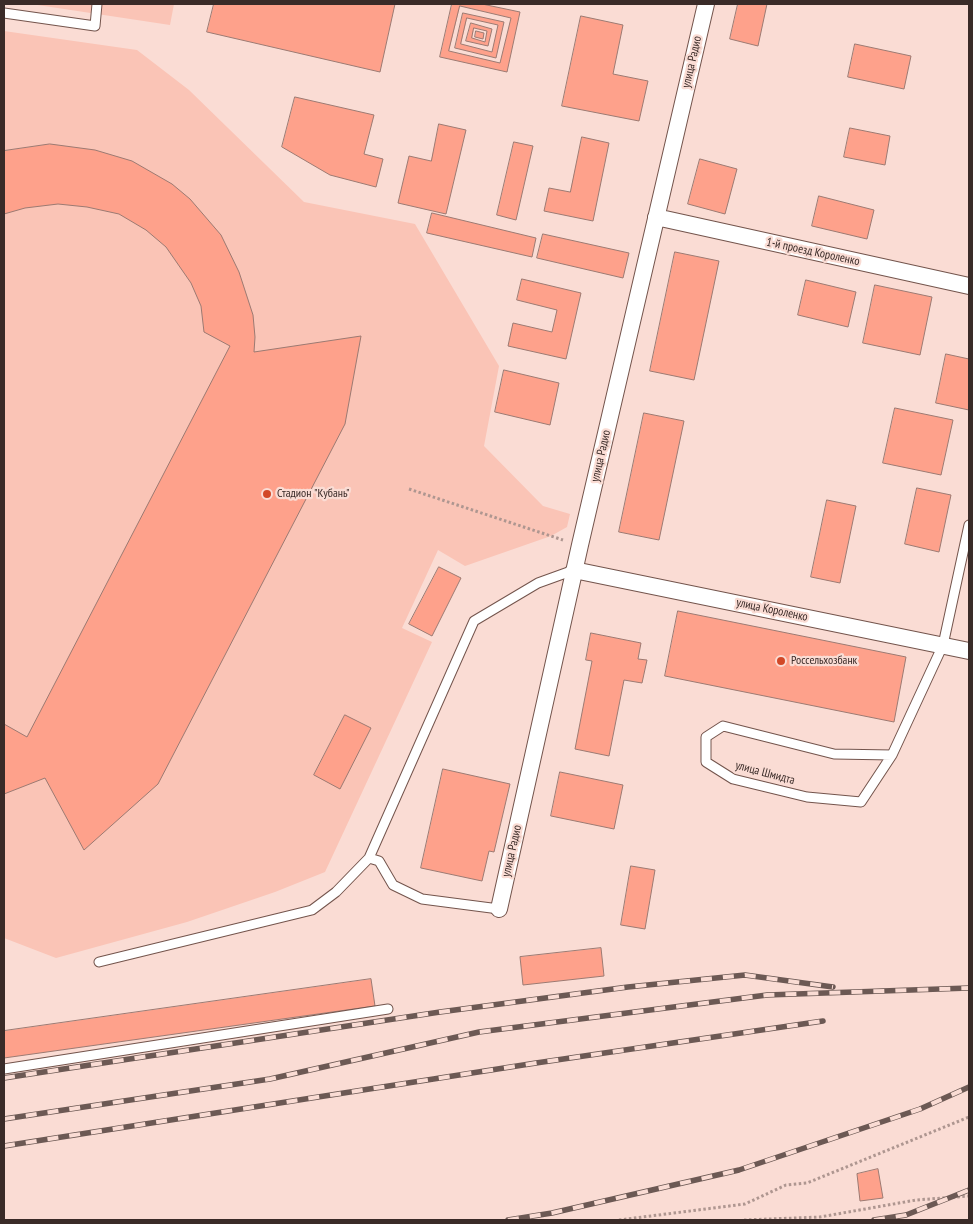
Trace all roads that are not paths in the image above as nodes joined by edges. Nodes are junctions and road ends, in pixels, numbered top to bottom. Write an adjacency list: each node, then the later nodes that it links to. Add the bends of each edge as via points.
1 (97, 4): 3 (lane, via 96,26)
2 (706, 4): 4 (street, улица Радио)
3 (4, 13)
4 (656, 217): 5 (street, 1-й проезд Короленко); 7 (street, улица Радио)
5 (969, 286)
6 (969, 525): 8 (lane, улица Шмидта)
7 (574, 570): 8 (street, улица Короленко); 11 (lane, via 538,583 474,621); 12 (street, улица Радио)
8 (943, 645): 9 (street, улица Короленко); 10 (lane, улица Шмидта)
9 (969, 651)
10 (892, 755): 10 (lane, улица Шмидта, via 861,802 816,798 733,779 706,762 706,737 723,726 834,754)
11 (369, 858): 12 (lane, via 379,861 393,885 422,898); 13 (lane, via 336,892 312,910)
12 (499, 909)
13 (99, 962)
14 (388, 1009): 15 (lane)
15 (4, 1069)

